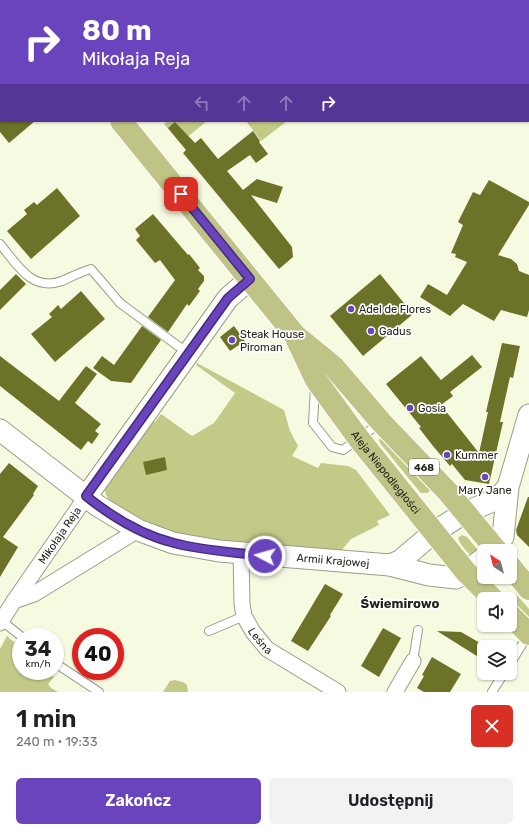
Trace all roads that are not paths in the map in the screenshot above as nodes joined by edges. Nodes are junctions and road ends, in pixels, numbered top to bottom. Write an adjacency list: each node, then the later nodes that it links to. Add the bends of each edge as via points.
1 (122, 122): 3 (main road, Aleja Niepodległości / 468)
2 (0, 244): 5 (lane, via 28,277 38,282 46,284 61,281 91,269 120,303)
3 (250, 279): 4 (main road, Aleja Niepodległości / 468); 5 (street, Mikołaja Reja, via 228,298)
4 (294, 335): 7 (main road, Aleja Niepodległości / 468, via 333,366); 9 (main road, Aleja Niepodległości / 468, via 316,380)
5 (188, 352): 11 (street, Mikołaja Reja)
6 (529, 415): 10 (street)
7 (382, 422): 9 (lane); 12 (main road, Aleja Niepodległości / 468, via 448,492)
8 (0, 430): 11 (street, Armii Krajowej)
9 (359, 439): 14 (main road, Aleja Niepodległości / 468)
10 (508, 487): 12 (street, via 497,499); 16 (street, via 503,536)
11 (86, 496): 13 (street, Armii Krajowej); 24 (street, Mikołaja Reja)
12 (464, 513): 14 (street); 15 (main road, Aleja Niepodległości / 468)
13 (138, 530): 17 (street, Armii Krajowej, via 173,543); 24 (street, via 34,594)
14 (433, 533): 19 (street, via 400,561); 20 (main road, Aleja Niepodległości / 468)
15 (486, 544)
16 (498, 544)
17 (241, 553): 19 (street, Armii Krajowej); 25 (street, Leśna)
18 (477, 564): 20 (street)
19 (390, 565): 20 (street, Armii Krajowej, via 429,575 456,578)
20 (466, 572): 23 (main road, Aleja Niepodległości / 468)
21 (517, 574): 22 (main road)
22 (529, 588)
23 (487, 592)
24 (14, 601): 26 (street, Mikołaja Reja)
25 (244, 616): 30 (lane); 37 (street, Leśna, via 266,649)
26 (1, 622): 28 (lane)
27 (517, 622): 31 (main road)
28 (12, 630)
29 (418, 630): 33 (lane)
30 (209, 631)
31 (529, 634): 32 (lane)
32 (517, 653)
33 (414, 661): 38 (street)
34 (64, 669): 36 (lane)
35 (500, 680): 39 (lane)
36 (99, 692)
37 (338, 692)
38 (395, 692)
39 (492, 692)

